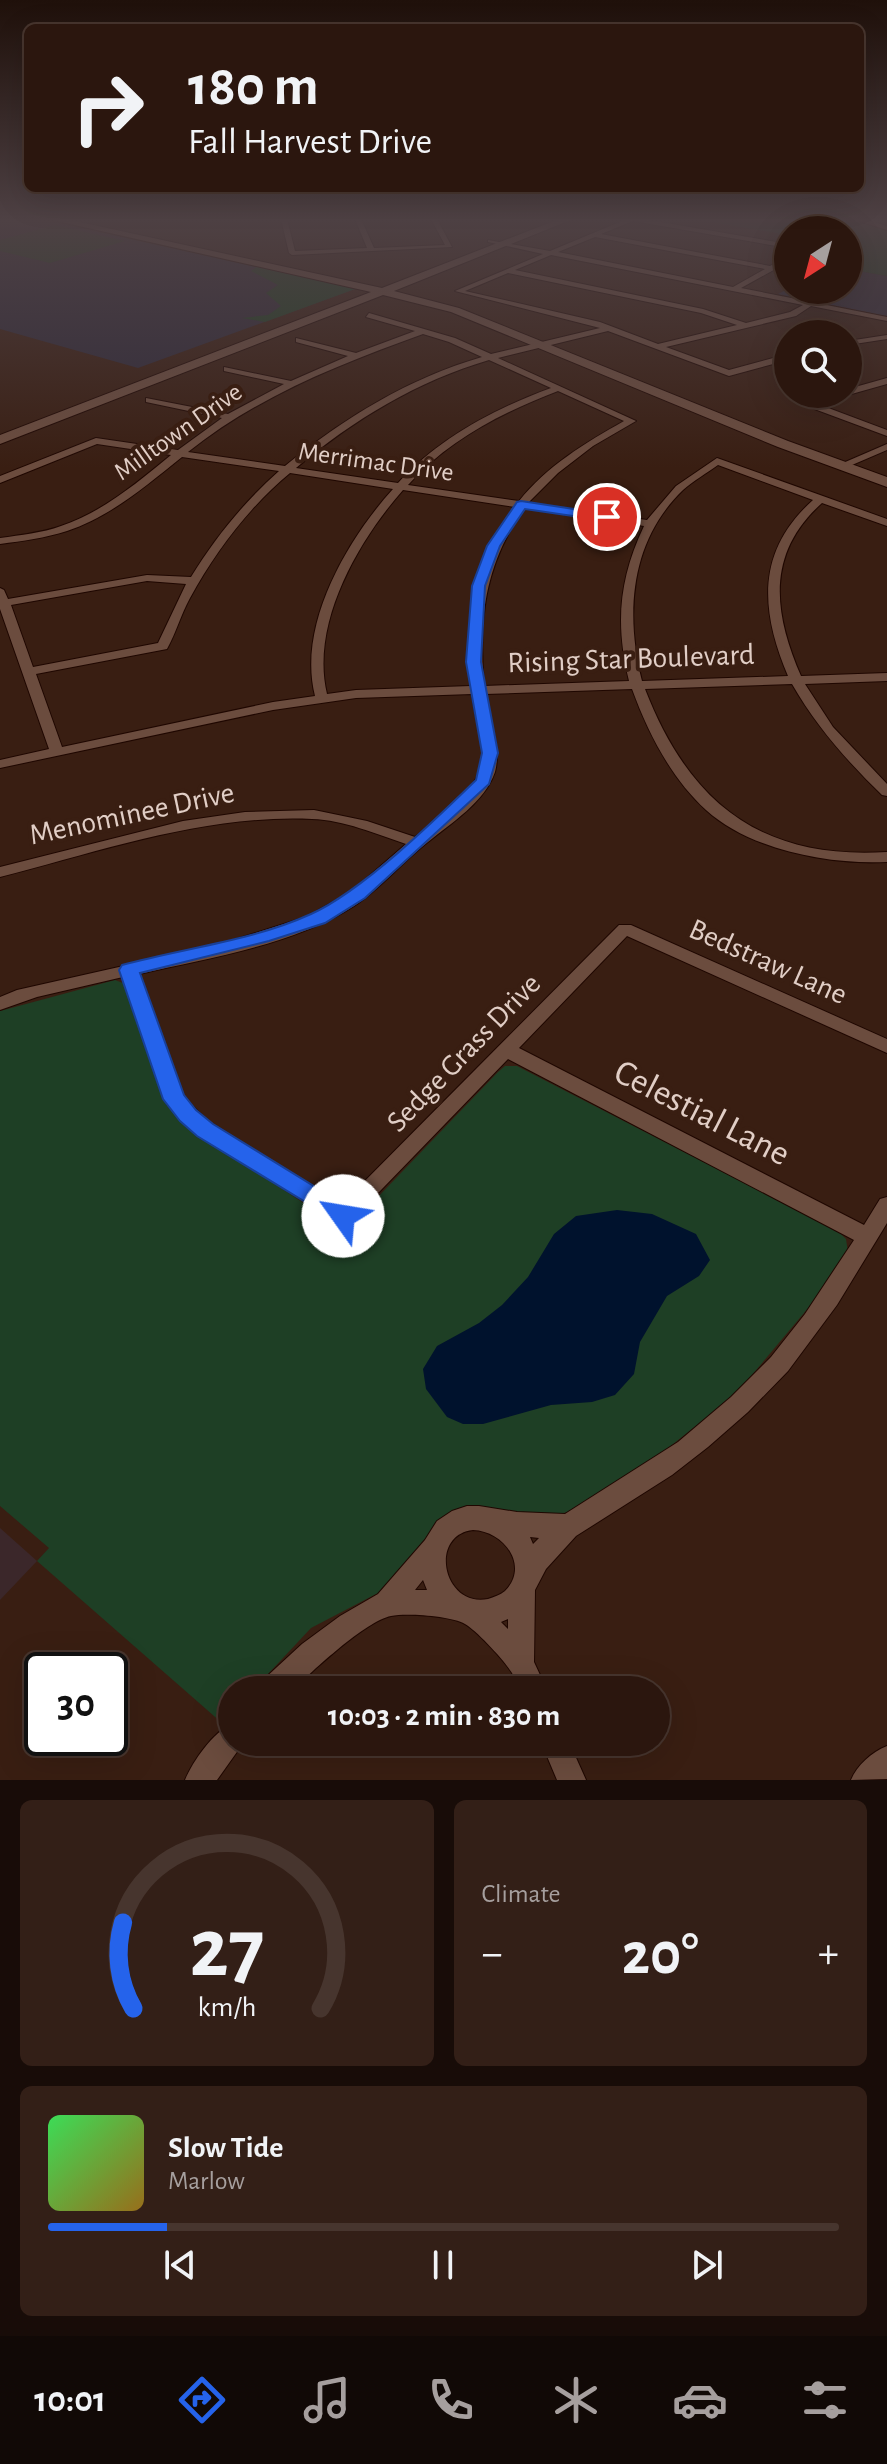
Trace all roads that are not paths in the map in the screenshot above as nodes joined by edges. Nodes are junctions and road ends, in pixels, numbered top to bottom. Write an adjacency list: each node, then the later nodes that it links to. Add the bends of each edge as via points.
1 (328, 302): 11 (main road)
2 (348, 302): 14 (main road)
3 (432, 302): 20 (main road)
4 (463, 302): 18 (main road)
5 (504, 302): 13 (street)
6 (659, 302): 12 (street)
7 (809, 304): 12 (street, via 793,314)
8 (816, 304): 10 (street)
9 (369, 315): 15 (street)
10 (887, 319)
11 (270, 325): 14 (main road); 25 (main road)
12 (744, 325): 21 (street)
13 (610, 328): 18 (street); 21 (street)
14 (288, 329): 27 (main road)
15 (424, 331): 22 (street, Milltown Drive); 23 (street)
16 (887, 337): 19 (street)
17 (299, 340): 22 (street)
18 (564, 340): 20 (street); 40 (main road)
19 (862, 341)
20 (545, 344): 23 (street); 41 (main road)
21 (660, 346): 24 (street, via 729,373)
22 (356, 356): 29 (street, Milltown Drive)
23 (491, 358): 30 (street); 43 (street, via 402,393)
24 (774, 361)
25 (155, 368): 27 (main road); 35 (main road)
26 (227, 369): 29 (street)
27 (174, 373): 37 (main road)
28 (887, 381): 31 (street)
29 (294, 384): 34 (street, Milltown Drive)
30 (559, 388): 46 (street, via 494,415 452,442); 48 (street, via 631,421 565,460)
31 (862, 388)
32 (149, 400): 34 (street)
33 (820, 408): 36 (street)
34 (230, 417): 39 (street, Milltown Drive)
35 (0, 426)
36 (887, 433)
37 (0, 440)
38 (887, 447): 40 (street)
39 (176, 454): 43 (street, Merrimac Drive); 44 (street, Merrimac Drive, via 96,441); 51 (street, Milltown Drive, via 81,523)
40 (859, 459): 41 (street); 42 (main road)
41 (841, 466): 45 (main road)
42 (887, 468)
43 (284, 471): 46 (street, Merrimac Drive); 52 (street)
44 (0, 480)
45 (887, 482)
46 (400, 488): 48 (street, Merrimac Drive); 59 (street, via 360,537 330,595 315,673)
47 (820, 499): 49 (street); 50 (street, via 717,461 692,474); 56 (street, via 783,542 774,574 779,635)
48 (521, 505): 50 (street, Merrimac Drive); 58 (street, via 493,546 479,586 473,662)
49 (887, 523)
50 (650, 524): 57 (street, via 631,563 624,598)
51 (0, 541)
52 (191, 581): 53 (street, via 147,578); 54 (street, via 163,646)
53 (2, 597): 54 (street)
54 (27, 672): 60 (street)
55 (887, 677): 56 (street, Rising Star Boulevard)
56 (795, 680): 57 (street, Rising Star Boulevard); 62 (street, via 848,755)
57 (637, 685): 58 (street, Rising Star Boulevard); 64 (street, via 664,746 693,789 727,819 832,857)
58 (478, 690): 59 (street, Rising Star Boulevard); 63 (street, via 490,753 484,781)
59 (322, 699): 60 (street, Rising Star Boulevard)
60 (57, 753): 61 (street, Rising Star Boulevard)
61 (0, 764)
62 (887, 792)
63 (417, 843): 65 (street, Menominee Drive, via 314,814 245,816 183,826); 67 (street, via 358,894 318,918)
64 (887, 857)
65 (0, 872)
66 (625, 929): 69 (street, Bedstraw Lane); 70 (street, Sedge Grass Drive)
67 (129, 970): 68 (street); 70 (street, Sedge Grass Drive, via 174,1099 188,1116 343,1216)
68 (0, 1004)
69 (887, 1046)
70 (506, 1050): 72 (street, Celestial Lane)
71 (887, 1205): 72 (street)
72 (867, 1237): 74 (street, via 805,1334 761,1385 666,1465)
73 (493, 1519): 74 (street); 75 (street, via 457,1522); 76 (street, via 520,1541 527,1564)
74 (565, 1526): 76 (street)
75 (436, 1544): 77 (street); 78 (street, via 431,1560 435,1583 444,1598)
76 (524, 1584): 78 (street, via 505,1606); 79 (street, via 519,1608)
77 (387, 1603): 78 (street, via 441,1604); 80 (street, via 349,1625)
78 (468, 1611): 79 (street)
79 (521, 1662): 81 (street)
80 (287, 1676)
81 (527, 1676)
82 (218, 1756): 85 (street)
83 (561, 1756): 86 (street)
84 (887, 1760): 87 (street)
85 (199, 1780)
86 (572, 1780)
87 (865, 1780)

